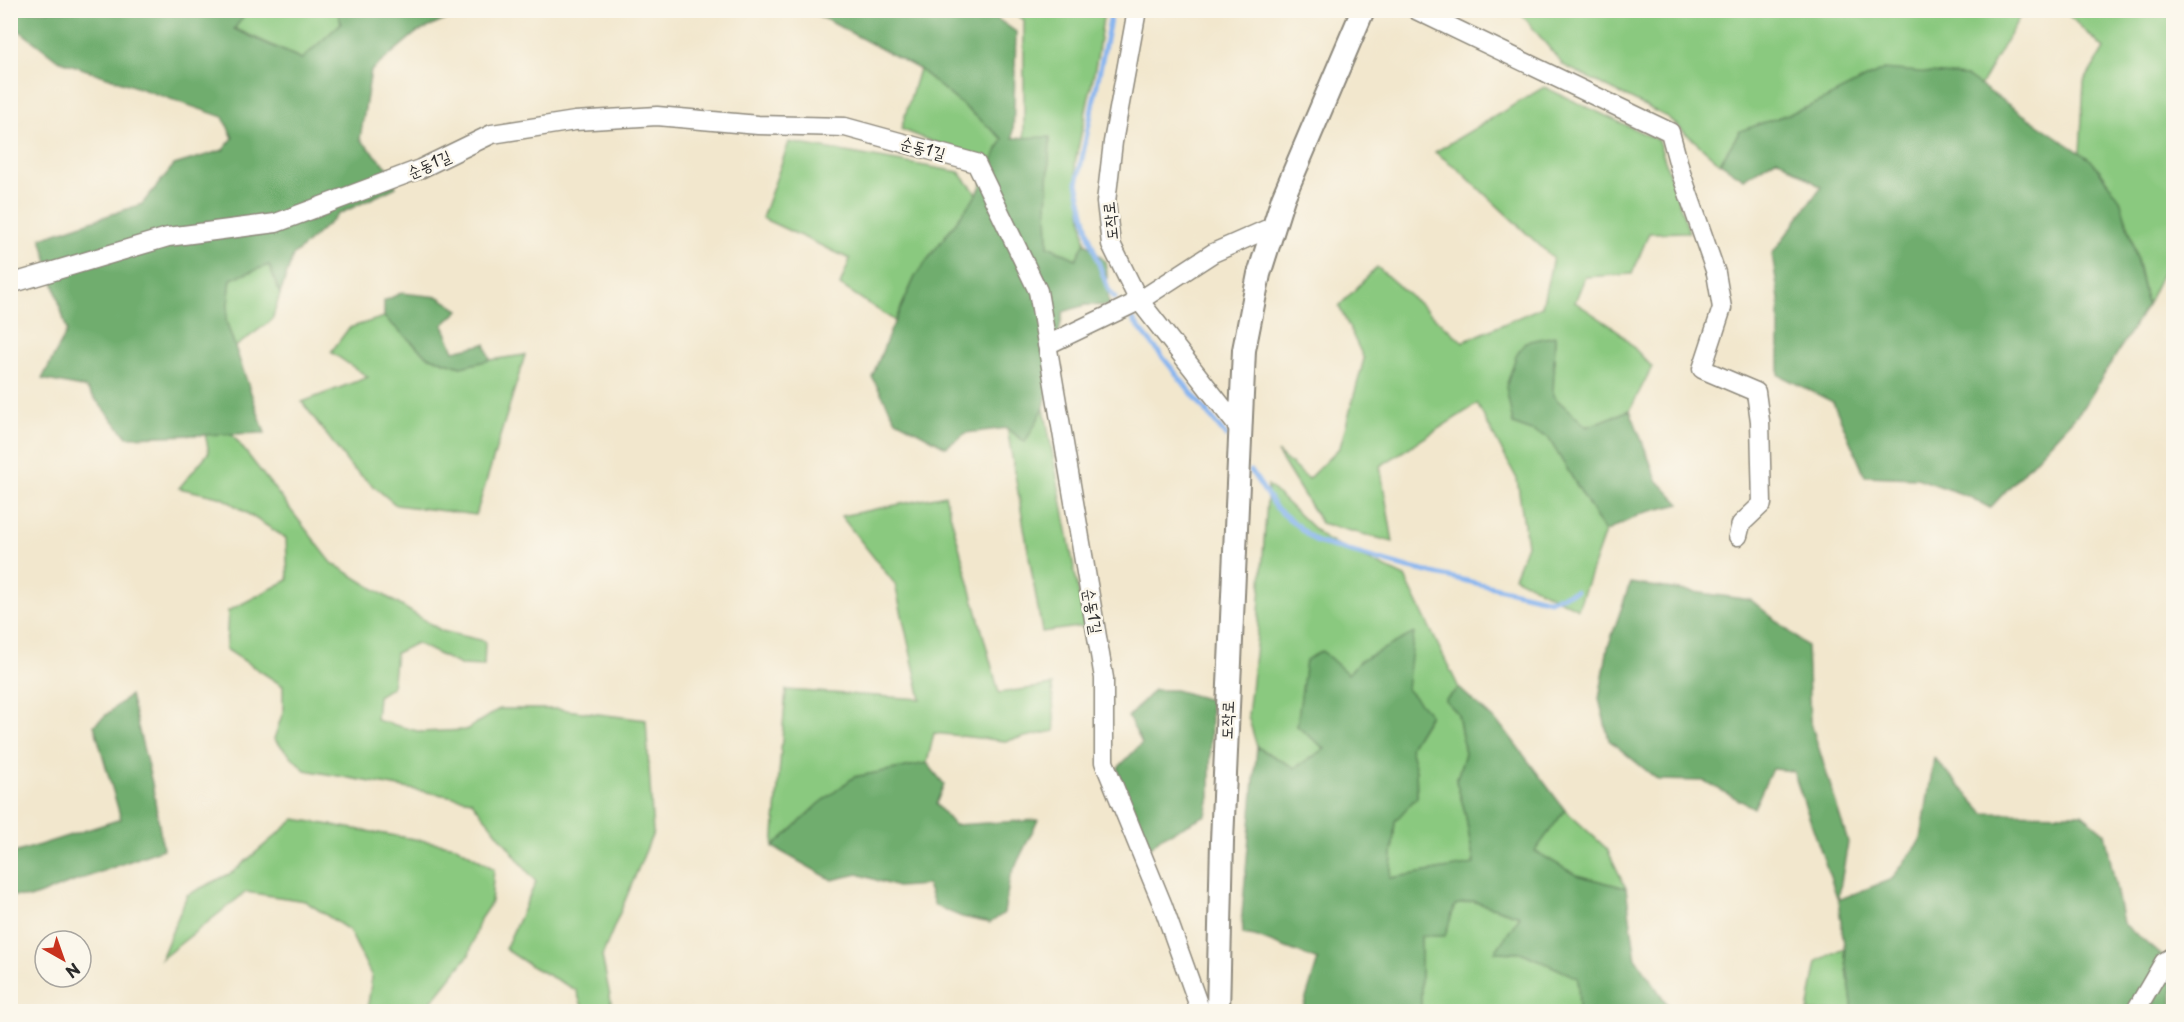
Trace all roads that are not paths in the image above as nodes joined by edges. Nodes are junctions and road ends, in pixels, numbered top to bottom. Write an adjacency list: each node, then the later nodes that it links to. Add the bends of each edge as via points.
1 (1137, 10): 6 (street, 도작로, via 1106,202 1111,244)
2 (1363, 10): 4 (street, 도작로)
3 (1416, 10): 9 (street, via 1670,132 1716,273 1722,308 1702,369 1756,392 1762,504 1741,524)
4 (1274, 226): 6 (street, via 1213,253); 8 (street, 도작로, via 1259,273 1244,350)
5 (10, 284): 7 (street, 순동1길, via 168,237 276,223 420,169 492,134 575,121 657,116 845,127 976,163 1038,291)
6 (1139, 301): 7 (street); 8 (street, 도작로)
7 (1047, 345): 11 (street, 순동1길, via 1104,678 1104,762)
8 (1239, 428): 12 (street, 도작로)
9 (1738, 536)
10 (2174, 956): 13 (street, via 2164,962)
11 (1201, 1011)
12 (1218, 1011)
13 (2134, 1011)

